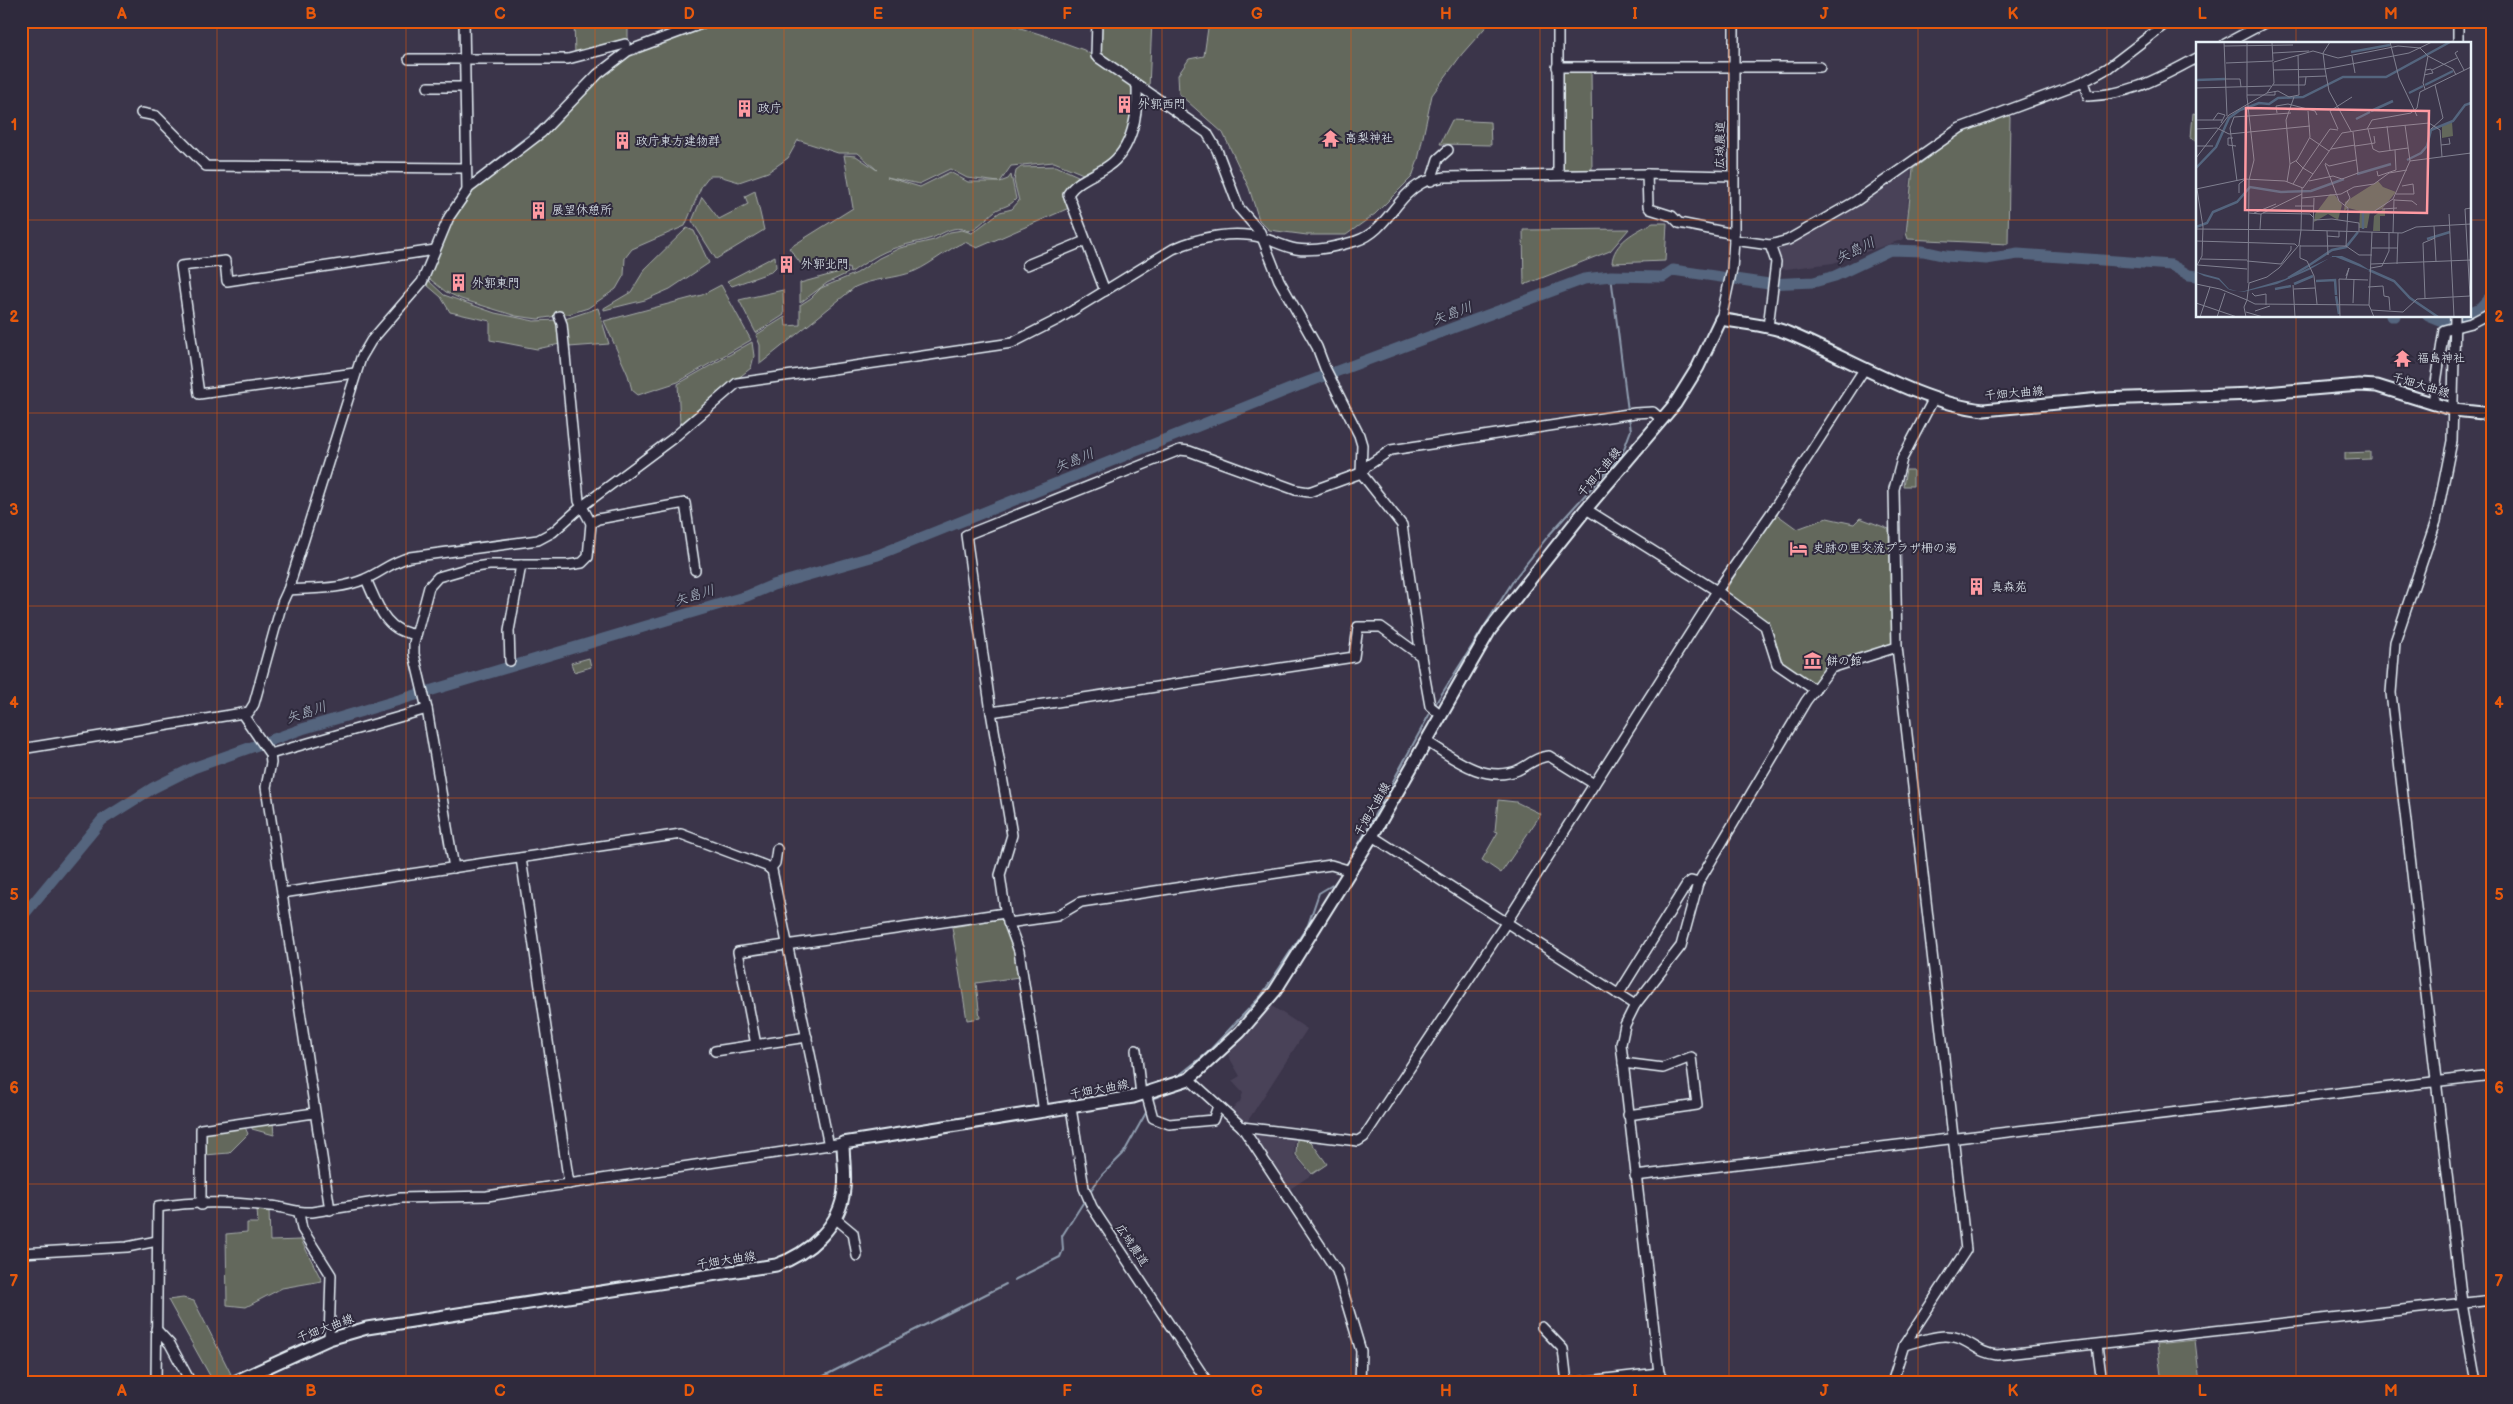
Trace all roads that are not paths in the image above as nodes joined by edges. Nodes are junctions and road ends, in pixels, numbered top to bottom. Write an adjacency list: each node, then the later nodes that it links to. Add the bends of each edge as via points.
1 (464, 21): 12 (street)
2 (709, 21): 29 (street, via 628,51 598,74 541,133)
3 (1097, 21): 19 (street, via 1096,56)
4 (1558, 21): 16 (street)
5 (1734, 21): 15 (street, 広域農道)
6 (2169, 21): 18 (street, via 2108,68)
7 (2268, 21): 9 (street)
8 (2458, 21): 10 (street)
9 (2229, 42)
10 (2458, 42)
11 (625, 44): 12 (street, via 568,58)
12 (464, 58): 13 (street); 21 (street)
13 (409, 59)
14 (2196, 59): 18 (street, via 2141,87 2122,92 2088,96)
15 (1734, 66): 16 (street); 17 (street); 27 (street, 広域農道)
16 (1558, 67): 25 (street)
17 (1820, 67)
18 (2083, 82): 33 (street, via 1960,128 1856,201 1788,240)
19 (1137, 86): 30 (street, via 1207,133 1217,150 1239,208); 32 (street, via 1138,101 1126,147 1109,166 1081,181 1068,194)
20 (428, 87): 21 (street)
21 (464, 88): 24 (street)
22 (140, 113): 24 (street, via 156,116 206,166)
23 (1448, 150): 28 (street, via 1438,160)
24 (465, 168): 29 (street)
25 (1558, 174): 26 (street); 28 (street, via 1444,177)
26 (1647, 174): 27 (street); 31 (street, via 1650,209 1672,216 1679,223)
27 (1732, 176): 31 (street, 広域農道)
28 (1432, 181): 30 (street, via 1414,189 1380,227 1358,241 1296,249)
29 (467, 191): 34 (street, via 449,218)
30 (1262, 237): 36 (street, via 1228,235 1189,242); 50 (street, via 1279,280 1317,347 1361,440)
31 (1734, 237): 33 (street); 40 (street, 広域農道, via 1729,288)
32 (1085, 241): 35 (street); 36 (street)
33 (1770, 245): 41 (street, via 1776,262)
34 (435, 250): 44 (street, via 422,282 371,341); 44 (street, via 227,281 225,261 181,266 199,394)
35 (1027, 265)
36 (1105, 291): 51 (street, via 1012,343 737,383 672,438)
37 (2488, 314): 42 (street)
38 (559, 316): 51 (street)
39 (2455, 318): 42 (street)
40 (1721, 319): 41 (main road, 千畑大曲線); 49 (main road, 千畑大曲線, via 1686,390)
41 (1768, 327): 43 (main road, 千畑大曲線, via 1787,332)
42 (2455, 328): 46 (street, via 2444,330); 47 (street)
43 (1865, 368): 45 (main road, 千畑大曲線); 58 (street)
44 (355, 374): 57 (street)
45 (1934, 398): 46 (main road, 千畑大曲線, via 1969,409 1984,410 2100,399 2255,394 2359,385 2377,386); 60 (street, via 1902,459 1894,489)
46 (2433, 404): 47 (main road, 千畑大曲線)
47 (2454, 410): 48 (main road, 千畑大曲線); 93 (street, via 2452,441 2436,521 2395,642 2391,693)
48 (2492, 414)
49 (1662, 420): 50 (street, via 1653,412 1635,412 1391,450); 52 (main road, 千畑大曲線)
50 (1361, 474): 61 (street, via 1402,525); 65 (street, via 1305,492 1180,450 966,535)
51 (581, 507): 53 (street); 56 (street, via 553,532 538,540 410,557 394,562)
52 (1586, 509): 58 (street); 67 (main road, 千畑大曲線, via 1490,630)
53 (591, 523): 54 (street, via 590,550 582,563); 55 (street, via 685,503)
54 (521, 565): 59 (street, via 489,565 438,576 430,587); 62 (street, via 509,630)
55 (695, 570)
56 (366, 579): 57 (street, via 341,588); 59 (street, via 388,624)
57 (288, 590): 66 (street, via 254,704)
58 (1717, 592): 63 (street, via 1764,626 1777,664); 71 (street)
59 (416, 634): 64 (street, via 414,654)
60 (1897, 647): 63 (street, via 1831,668); 101 (street)
61 (1421, 656): 65 (street, via 1381,627 1358,627 1354,657); 67 (street, via 1430,706)
62 (510, 661)
63 (1815, 690): 78 (street)
64 (427, 709): 70 (street); 75 (street)
65 (991, 712): 80 (street, via 1012,835 1000,875)
66 (243, 715): 69 (street); 70 (street)
67 (1441, 715): 68 (main road, 千畑大曲線)
68 (1426, 741): 71 (street, via 1477,771 1502,774 1538,757 1548,756); 72 (main road, 千畑大曲線)
69 (21, 749)
70 (269, 752): 79 (street, via 271,762 266,787)
71 (1594, 784): 82 (street)
72 (1372, 836): 77 (main road, 千畑大曲線); 82 (street)
73 (777, 848): 76 (street, via 775,863)
74 (522, 858): 75 (street); 76 (street, via 681,834); 105 (street)
75 (454, 868): 79 (street)
76 (770, 869): 83 (street)
77 (1350, 871): 81 (street, via 1331,864 1091,901 1075,904 1057,916); 92 (main road, 千畑大曲線, via 1275,991 1240,1032)
78 (1698, 882): 84 (street, via 1687,884); 85 (street, via 1681,946)
79 (282, 894): 98 (street)
80 (1006, 913): 81 (street); 83 (street)
81 (1008, 923): 97 (street, via 1019,951)
82 (1506, 923): 84 (street); 100 (street, via 1364,1137 1358,1141)
83 (788, 946): 86 (street); 87 (street, via 738,952)
84 (1618, 995): 85 (street)
85 (1635, 1005): 90 (street, via 1621,1044)
86 (806, 1038): 87 (street); 103 (street)
87 (756, 1045): 89 (street)
88 (1136, 1050): 94 (street)
89 (715, 1051)
90 (1623, 1063): 99 (street); 99 (street, via 1663,1068 1691,1056 1697,1105)
91 (2492, 1075): 93 (street)
92 (1189, 1079): 94 (main road, 千畑大曲線); 95 (street)
93 (2437, 1081): 101 (street); 114 (street)
94 (1145, 1097): 95 (street, via 1153,1118 1169,1124 1214,1120); 96 (main road, 千畑大曲線)
95 (1218, 1106): 100 (street)
96 (1071, 1108): 97 (main road, 千畑大曲線); 124 (street, 広域農道, via 1084,1188 1092,1207)
97 (1044, 1112): 102 (main road, 千畑大曲線)
98 (314, 1113): 106 (street, via 201,1129); 107 (street)
99 (1628, 1114): 104 (street)
100 (1242, 1127): 125 (street, via 1337,1271 1361,1351)
101 (1954, 1137): 104 (street); 118 (street, via 1966,1250)
102 (842, 1143): 103 (street); 109 (main road, 千畑大曲線, via 844,1190)
103 (829, 1146): 105 (street)
104 (1635, 1176): 120 (street)
105 (569, 1184): 107 (street, via 487,1196 401,1198)
106 (201, 1205): 108 (street, via 272,1206); 110 (street, via 158,1207)
107 (330, 1210): 108 (street)
108 (299, 1213): 117 (street, via 302,1230 331,1275)
109 (834, 1218): 112 (street, via 853,1233); 117 (main road, 千畑大曲線, via 806,1251 776,1266 367,1328)
110 (157, 1241): 111 (street, via 127,1247); 116 (street)
111 (21, 1253)
112 (857, 1256)
113 (2492, 1300): 114 (street)
114 (2462, 1303): 119 (street); 130 (street)
115 (1542, 1326): 126 (street, via 1562,1349)
116 (156, 1329): 121 (street); 122 (street, via 170,1344)
117 (329, 1339): 123 (main road, 千畑大曲線)
118 (1904, 1345): 119 (street, via 1946,1336 1958,1338 1984,1354 1997,1356); 128 (street)
119 (2097, 1345): 129 (street)
120 (1659, 1373): 126 (street); 127 (street)
121 (156, 1383)
122 (190, 1383)
123 (232, 1383)
124 (1208, 1383)
125 (1360, 1383)
126 (1568, 1383)
127 (1666, 1383)
128 (1892, 1383)
129 (2102, 1383)
130 (2476, 1383)

